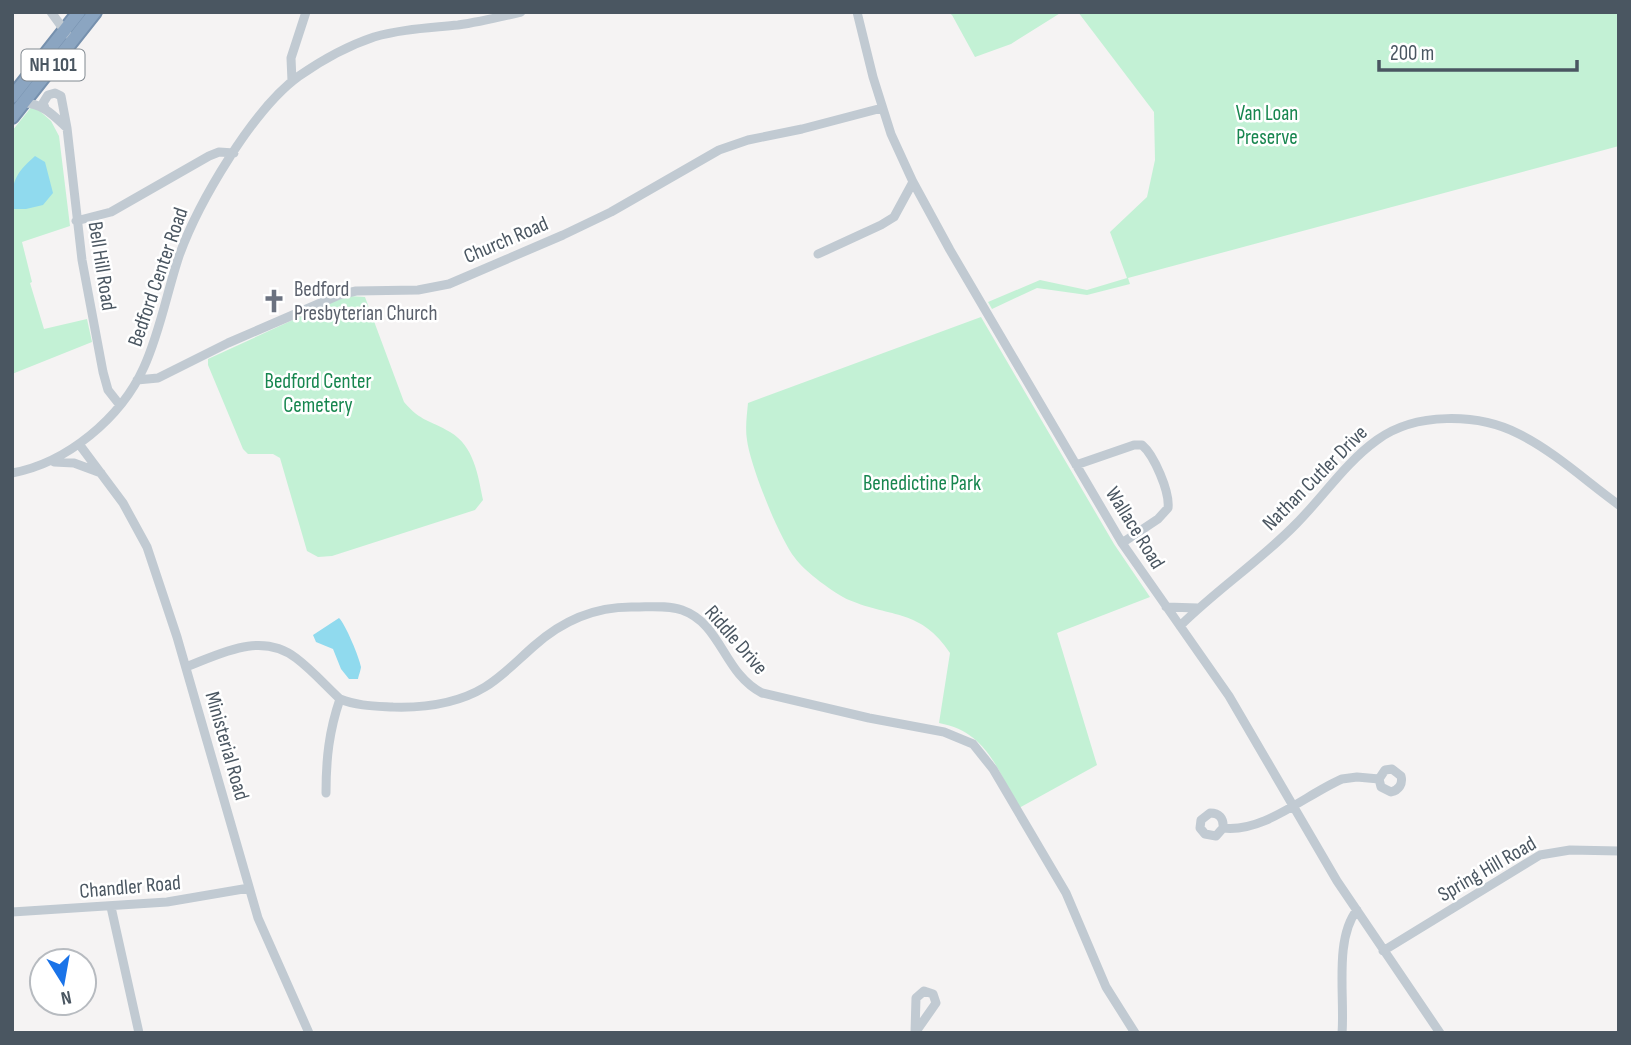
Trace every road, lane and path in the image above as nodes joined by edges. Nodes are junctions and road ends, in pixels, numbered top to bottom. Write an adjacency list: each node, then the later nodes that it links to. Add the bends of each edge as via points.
1 (51, 12): 7 (street)
2 (79, 12): 7 (highway, NH 101)
3 (95, 12): 7 (highway, NH 101)
4 (306, 12): 8 (street, via 290,64)
5 (521, 12): 8 (street, Bedford Center Road, via 373,38 340,51)
6 (857, 12): 11 (street, Wallace Road)
7 (69, 35): 9 (highway, NH 101)
8 (292, 81): 14 (street, Bedford Center Road, via 261,113)
9 (18, 100): 10 (street, Bell Hill Road); 12 (highway, NH 101)
10 (45, 108): 13 (street, Bell Hill Road); 13 (street, Bell Hill Road, via 48,95 61,96)
11 (882, 108): 15 (street, Wallace Road); 18 (street, Church Road, via 733,144 575,229 449,284 339,295 158,378)
12 (12, 117)
13 (68, 128): 16 (street, Bell Hill Road)
14 (234, 153): 16 (street, via 209,156 111,212); 18 (street, Bedford Center Road, via 193,220)
15 (913, 182): 17 (street, via 894,216); 22 (street, Wallace Road)
16 (76, 221): 19 (street, Bell Hill Road, via 103,372 108,390)
17 (818, 254)
18 (137, 380): 19 (street, Bedford Center Road)
19 (120, 404): 20 (street, Bedford Center Road)
20 (79, 444): 21 (street, Bedford Center Road); 24 (street, Ministerial Road)
21 (49, 463): 23 (street, Bedford Center Road); 24 (street, via 75,463)
22 (1076, 465): 26 (street, Wallace Road); 26 (street, via 1134,445 1148,450 1168,493 1168,508)
23 (12, 473)
24 (102, 473): 30 (street, Ministerial Road, via 147,547)
25 (1619, 505): 28 (street, Nathan Cutler Drive, via 1517,433 1457,419 1412,423 1365,450 1286,534)
26 (1122, 543): 27 (street, Wallace Road)
27 (1166, 607): 28 (street); 29 (street, Wallace Road)
28 (1198, 608): 29 (street, Nathan Cutler Drive)
29 (1180, 626): 34 (street, Wallace Road, via 1229,696)
30 (186, 667): 31 (street, via 246,646 266,646 296,657); 37 (street, Ministerial Road)
31 (340, 699): 33 (street, via 328,739); 44 (street, Riddle Drive, via 403,707 456,700 484,687 549,633 590,612 621,606 682,610 702,622 742,679 762,692 944,732 974,744 1066,893 1106,987)
32 (1379, 779): 34 (street, via 1342,779)
33 (326, 793)
34 (1292, 805): 35 (street, via 1252,826); 39 (street, Wallace Road)
35 (1223, 828)
36 (1619, 851): 41 (street, Spring Hill Road, via 1540,855)
37 (249, 888): 38 (street, Chandler Road); 43 (street, Ministerial Road, via 263,933)
38 (111, 907): 40 (street, Chandler Road); 42 (street)
39 (1357, 910): 41 (street, Wallace Road); 45 (street, via 1344,942)
40 (12, 912)
41 (1383, 951): 46 (street, Wallace Road)
42 (139, 1033)
43 (309, 1033)
44 (1135, 1033)
45 (1342, 1033)
46 (1440, 1033)

